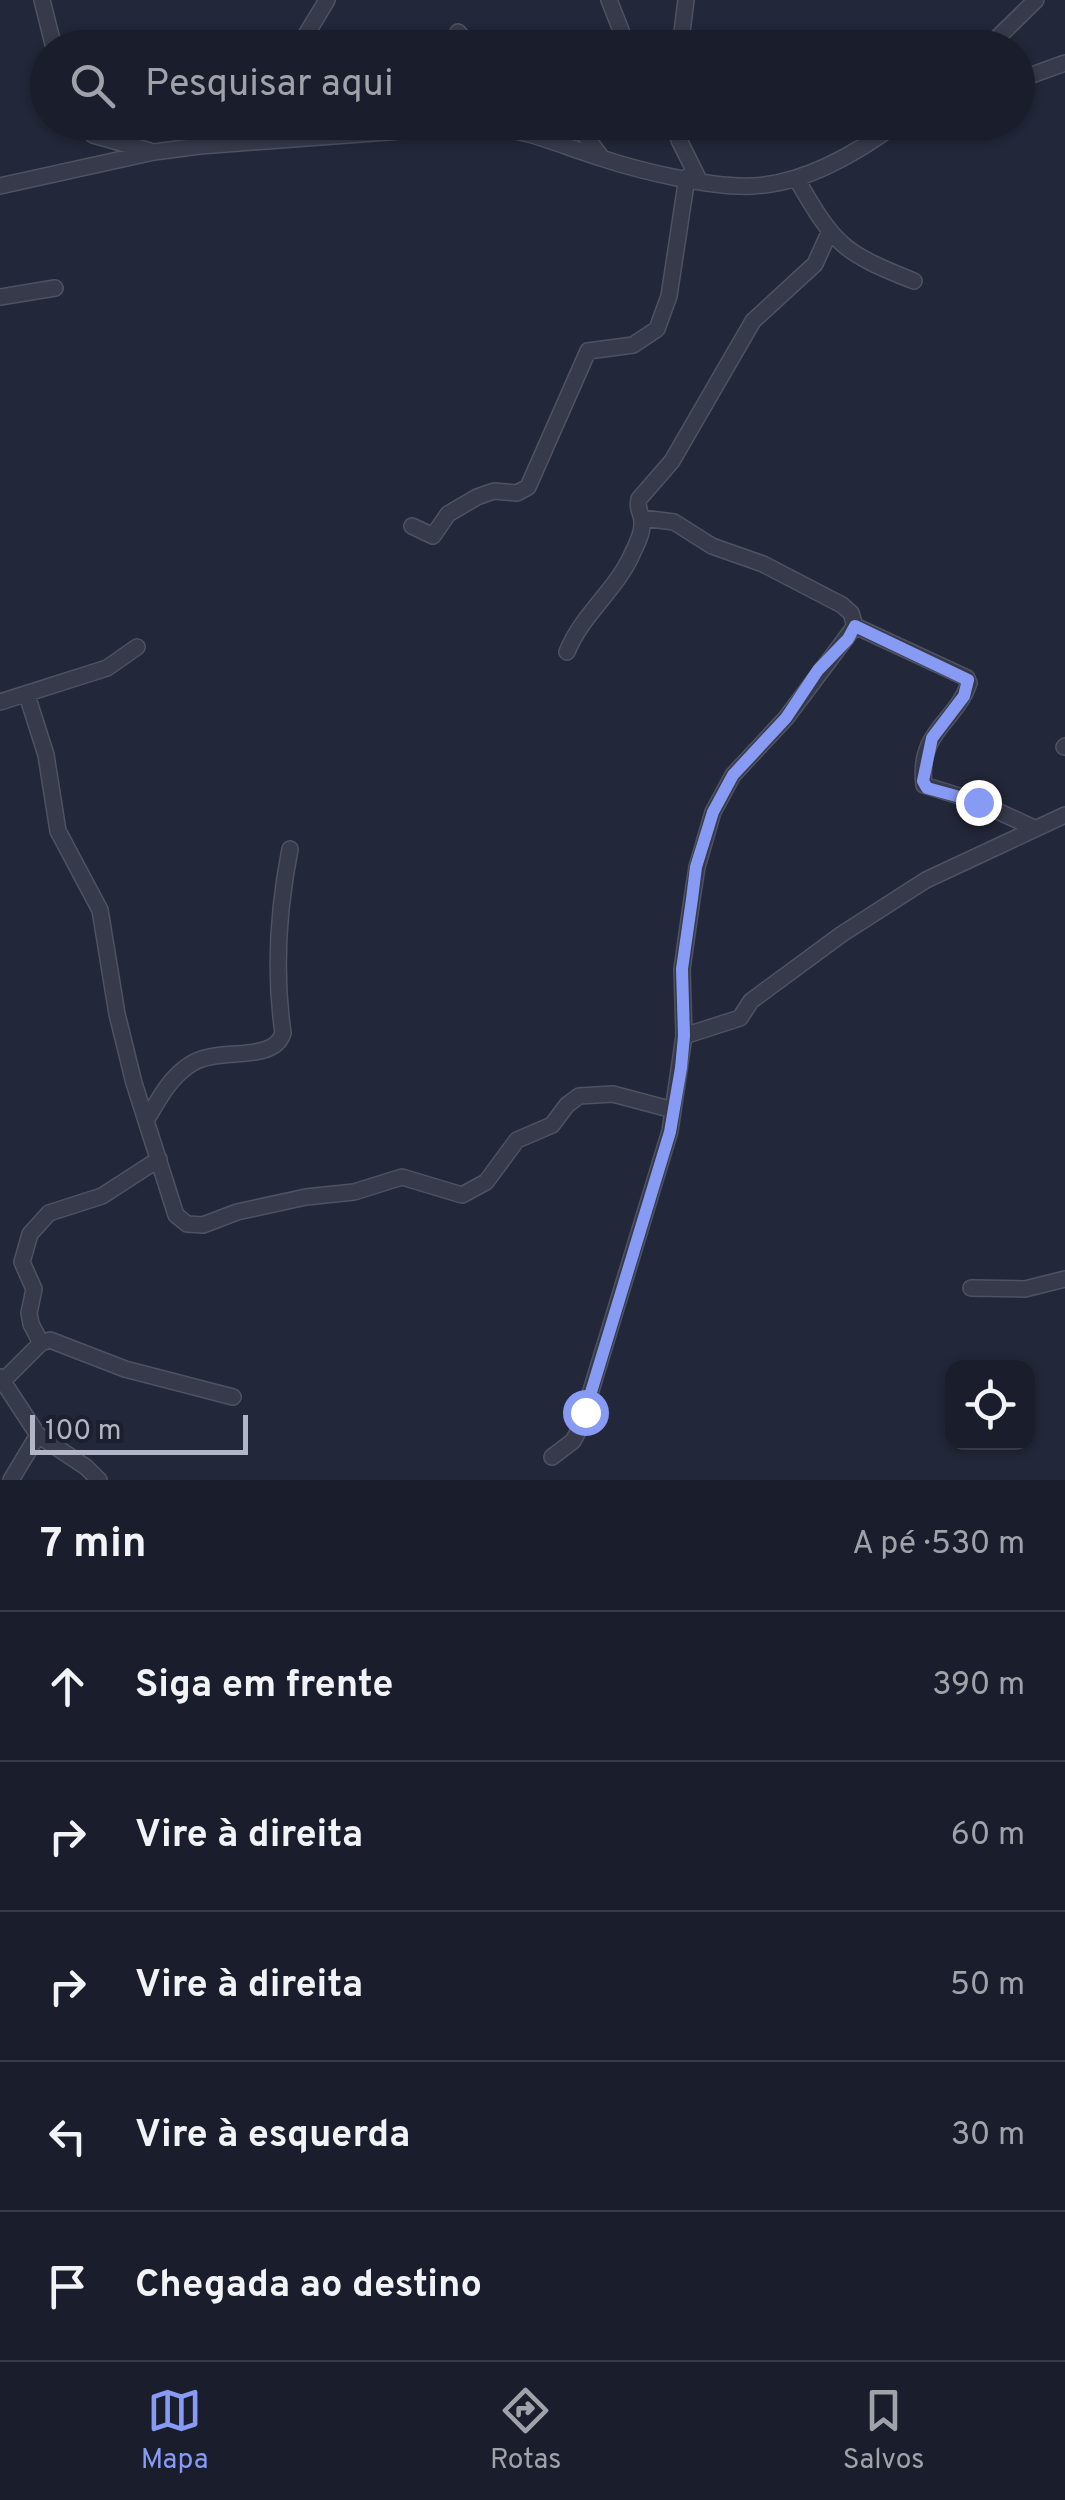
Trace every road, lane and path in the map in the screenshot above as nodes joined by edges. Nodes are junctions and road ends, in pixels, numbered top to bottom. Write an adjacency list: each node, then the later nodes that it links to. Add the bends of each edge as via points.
1 (42, 0): 6 (street)
2 (327, 0): 7 (street)
3 (609, 0): 8 (street)
4 (686, 0): 9 (street)
5 (1036, 0): 10 (street)
6 (50, 30)
7 (309, 30)
8 (621, 30)
9 (682, 30)
10 (1005, 30)
11 (1065, 63): 12 (street)
12 (1035, 74)
13 (111, 140): 21 (street)
14 (236, 140): 20 (street)
15 (278, 140): 20 (street)
16 (548, 140): 22 (street)
17 (588, 140): 22 (street)
18 (679, 140): 24 (street)
19 (870, 140): 23 (street)
20 (237, 143): 21 (street)
21 (154, 152): 25 (street)
22 (602, 158): 24 (street)
23 (796, 178): 24 (street, via 751,186); 26 (street)
24 (693, 179): 31 (street, via 657,329 633,345 588,351 528,488 478,497 448,514 433,536)
25 (2, 187)
26 (829, 233): 27 (street, via 852,254); 30 (street, via 814,264 753,321 672,461 638,499)
27 (914, 281)
28 (55, 288): 29 (street)
29 (0, 297)
30 (642, 518): 32 (street, via 674,522 712,546 779,571 842,606); 34 (street, via 622,576)
31 (412, 526)
32 (855, 626): 38 (street, via 968,680 964,696 932,738 924,785); 40 (street, via 733,775 713,812 696,867 682,969)
33 (137, 647): 35 (street, via 107,668)
34 (567, 652)
35 (27, 695): 36 (street); 42 (street, via 46,755 58,831 100,910 117,1014)
36 (0, 702)
37 (1065, 815): 38 (street)
38 (1034, 828): 40 (street, via 873,913 751,1001 740,1018)
39 (290, 848): 42 (street, via 276,986 281,1040 266,1051 193,1062)
40 (684, 1036): 41 (street)
41 (673, 1110): 43 (street, via 613,1094 578,1096 552,1125 517,1140 486,1182 462,1195 402,1176 203,1225 176,1215); 50 (street, via 579,1430)
42 (146, 1119): 43 (street)
43 (160, 1159): 46 (street, via 102,1196 49,1213 30,1234 22,1262 34,1289 31,1324)
44 (1065, 1280): 45 (street, via 1025,1289)
45 (971, 1288)
46 (41, 1343): 47 (street); 48 (street, via 60,1341 125,1368)
47 (2, 1379): 49 (street)
48 (233, 1397)
49 (38, 1436): 51 (street); 52 (street)
50 (552, 1457)
51 (11, 1480)
52 (98, 1480)

